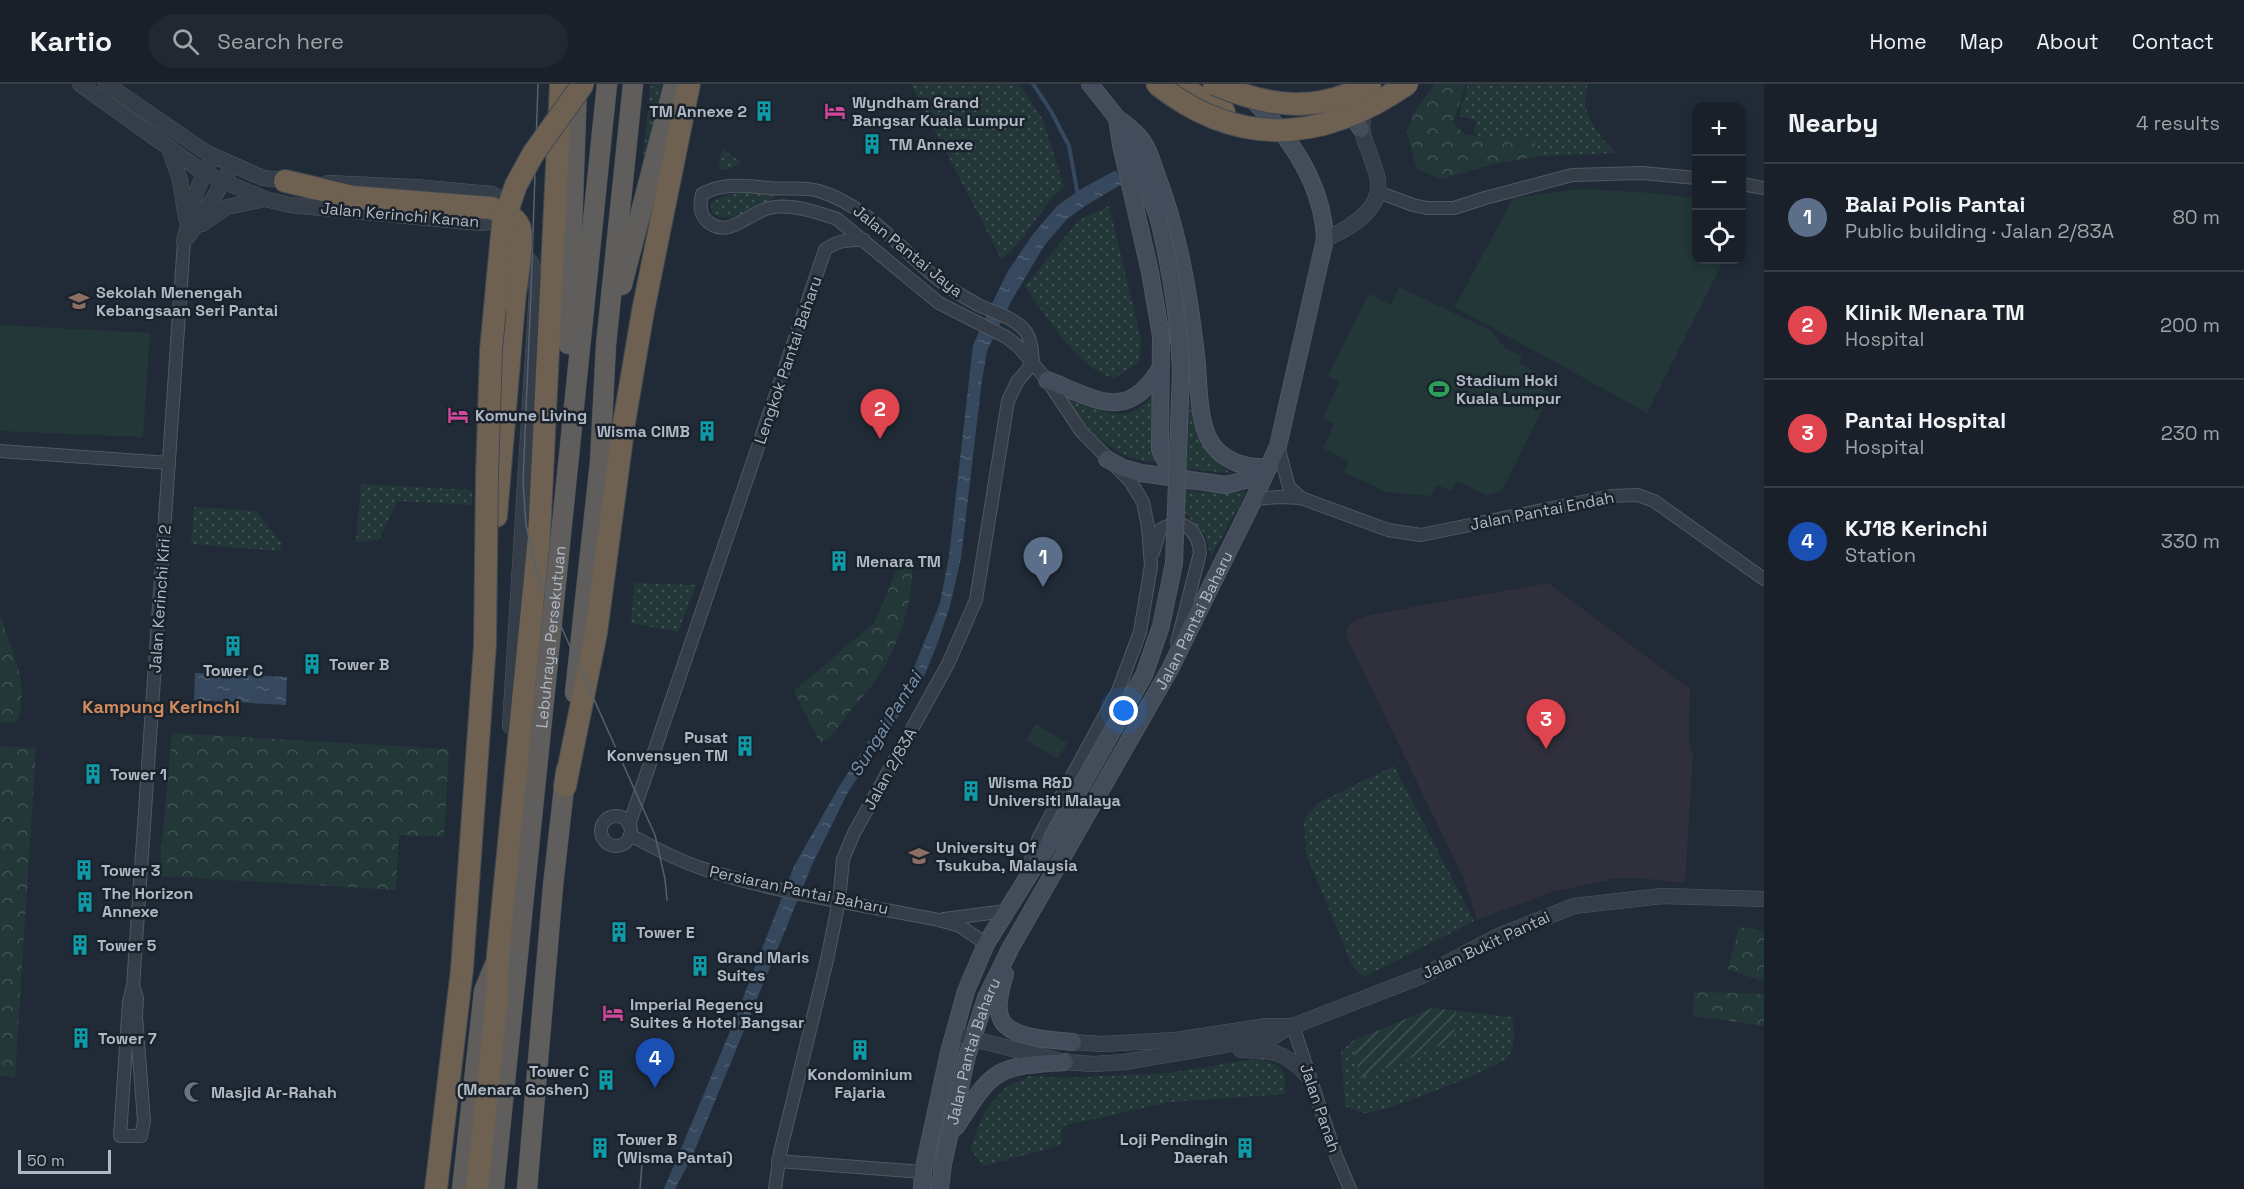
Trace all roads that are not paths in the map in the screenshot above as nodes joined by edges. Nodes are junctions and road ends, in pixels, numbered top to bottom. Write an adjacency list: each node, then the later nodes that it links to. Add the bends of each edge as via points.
1 (80, 84): 22 (street, Jalan Kerinchi Kanan)
2 (106, 84): 23 (street, Jalan Kerinchi Kanan)
3 (560, 84): 32 (street, via 544,142 534,160 511,184); 55 (highway, via 539,537)
4 (577, 84): 50 (highway)
5 (583, 84): 53 (highway, bridge, via 533,154 516,185 503,223 491,350)
6 (607, 84): 50 (highway, Lebuhraya Persekutuan)
7 (633, 84): 38 (highway, Lebuhraya Persekutuan)
8 (674, 84): 38 (highway)
9 (689, 84): 56 (highway, via 643,311 596,633)
10 (1090, 84): 19 (main road, Jalan Pantai Baharu)
11 (1157, 84): 20 (highway, bridge, via 1192,109 1229,124 1264,131)
12 (1176, 84): 20 (highway, bridge, via 1242,119)
13 (1214, 84): 15 (highway, bridge, via 1247,98 1291,104 1338,99)
14 (1347, 84): 18 (main road)
15 (1370, 84): 21 (street)
16 (1407, 84): 20 (highway, bridge, via 1355,114)
17 (1238, 86): 18 (main road, via 1297,95); 36 (main road, Jalan Pantai Baharu, via 1270,117 1295,151 1317,191)
18 (1320, 94): 21 (main road, via 1351,113)
19 (1117, 117): 40 (main road, via 1152,283 1161,336); 46 (main road, via 1147,148 1163,192 1182,259 1200,406 1208,437 1214,447 1237,463); 59 (main road, Jalan Pantai Baharu, bridge, via 1158,216 1177,308 1180,371 1174,562 1161,626 1144,675)
20 (1309, 127)
21 (1361, 129): 31 (street, via 1378,180)
22 (169, 148): 25 (street, Jalan Kerinchi Kanan); 35 (street, via 180,180)
23 (213, 156): 24 (street, Jalan Kerinchi Kanan); 25 (street)
24 (232, 165): 27 (street); 28 (street, Jalan Kerinchi Kanan, via 263,178)
25 (204, 173): 27 (street, Jalan Kerinchi Kanan); 35 (street)
26 (1692, 178): 31 (street, via 1642,173 1572,176 1454,208 1427,208)
27 (223, 181): 33 (street, Jalan Kerinchi Kanan); 35 (street)
28 (285, 181): 32 (street, Jalan Kerinchi Kanan); 53 (highway, bridge, via 353,197 491,208 509,214 519,225 521,239)
29 (1746, 185): 30 (street)
30 (1764, 188)
31 (1378, 192): 36 (street, via 1376,200 1357,221)
32 (492, 194): 34 (street, Jalan Kerinchi Kanan, via 502,200 504,215 496,221)
33 (265, 199): 34 (street, Jalan Kerinchi Kanan, via 290,205); 35 (street, via 227,207)
34 (480, 223): 55 (street, via 505,236 523,252 531,263 537,290 507,758)
35 (188, 234): 45 (street, Jalan Kerinchi Kiri 2)
36 (1325, 239): 42 (main road, Jalan Pantai Baharu)
37 (864, 240): 39 (street, via 939,303 1006,337); 39 (street, Jalan Pantai Jaya, via 837,219 797,208 770,208 726,228 718,227 700,211 702,194 735,184 817,190 843,200 873,220 943,283 1025,330); 57 (street, Lengkok Pantai Baharu, via 842,241 825,250)
38 (606, 345): 56 (highway, Lebuhraya Persekutuan, via 600,462)
39 (1034, 363): 41 (street); 61 (street, Jalan 2/83A, via 1017,382 1008,401 970,617 854,833 843,859)
40 (1161, 366): 41 (main road, via 1143,391 1125,402 1103,402); 47 (main road, via 1160,449 1171,472)
41 (1047, 380): 44 (street, via 1081,431)
42 (1278, 446): 46 (main road, Jalan Pantai Baharu); 48 (street, via 1289,487)
43 (0, 451): 45 (street)
44 (1107, 459): 47 (main road, via 1141,473); 51 (street, via 1130,480 1143,502)
45 (169, 463): 67 (street, Jalan Kerinchi Kiri 2)
46 (1269, 468): 47 (main road, via 1257,477 1226,485); 49 (main road, Jalan Pantai Baharu)
47 (1184, 479)
48 (1301, 498): 49 (street, Jalan Pantai Endah); 52 (street, Jalan Pantai Endah, via 1388,530 1421,535 1567,504 1638,495 1654,501)
49 (1254, 499): 54 (main road, Jalan Pantai Baharu)
50 (559, 557): 58 (highway, Lebuhraya Persekutuan)
51 (1151, 566): 54 (street, via 1160,530 1169,524 1185,525 1194,531 1200,553); 59 (street, via 1140,632 1118,691 1040,837)
52 (1764, 579)
53 (485, 645): 79 (highway, bridge, via 464,951)
54 (1170, 669): 65 (main road, Jalan Pantai Baharu)
55 (515, 782): 66 (highway)
56 (565, 786): 83 (highway, Lebuhraya Persekutuan)
57 (630, 830): 61 (street, Persiaran Pantai Baharu, via 665,854 701,868)
58 (524, 882): 75 (highway, via 509,931); 82 (highway, Lebuhraya Persekutuan)
59 (1023, 884): 62 (main road, Jalan Pantai Baharu)
60 (1764, 899): 68 (street, Jalan Bukit Pantai, via 1651,897 1574,906 1496,937 1422,976)
61 (839, 901): 63 (street, Persiaran Pantai Baharu); 77 (street, Jalan 2/83A)
62 (1006, 911): 63 (street, Persiaran Pantai Baharu); 64 (main road, Jalan Pantai Baharu)
63 (939, 920): 64 (street, Persiaran Pantai Baharu, via 960,926)
64 (986, 944): 69 (main road, Jalan Pantai Baharu, via 966,991)
65 (1011, 947): 70 (main road, Jalan Pantai Baharu, via 986,998); 71 (main road, via 1000,991 999,1014 1003,1024 1013,1032)
66 (498, 955): 75 (highway); 80 (highway, via 484,991)
67 (133, 986): 67 (street, Jalan Kerinchi Kiri 2, via 137,998 144,1121 141,1136 120,1136)
68 (1290, 1026): 71 (street, Jalan Bukit Pantai, via 1176,1040); 72 (street, Jalan Bukit Pantai, via 1273,1038); 74 (street, Jalan Panah)
69 (954, 1034): 70 (street, Jalan Bukit Pantai); 78 (main road, Jalan Pantai Baharu)
70 (972, 1039): 73 (street, Jalan Bukit Pantai); 76 (main road, Jalan Pantai Baharu)
71 (1073, 1042)
72 (1202, 1050): 73 (street, Jalan Bukit Pantai, via 1124,1062); 74 (street, via 1278,1052)
73 (1065, 1062): 76 (main road, via 1023,1064 998,1073 979,1092)
74 (1309, 1077): 87 (street, Jalan Panah)
75 (487, 1089): 81 (highway)
76 (949, 1138): 86 (main road, Jalan Pantai Baharu)
77 (778, 1161): 78 (street); 84 (street, Jalan 2/83A)
78 (923, 1172): 85 (main road, Jalan Pantai Baharu)
79 (436, 1189)
80 (462, 1189)
81 (477, 1189)
82 (494, 1189)
83 (527, 1189)
84 (775, 1189)
85 (922, 1189)
86 (940, 1189)
87 (1350, 1189)

